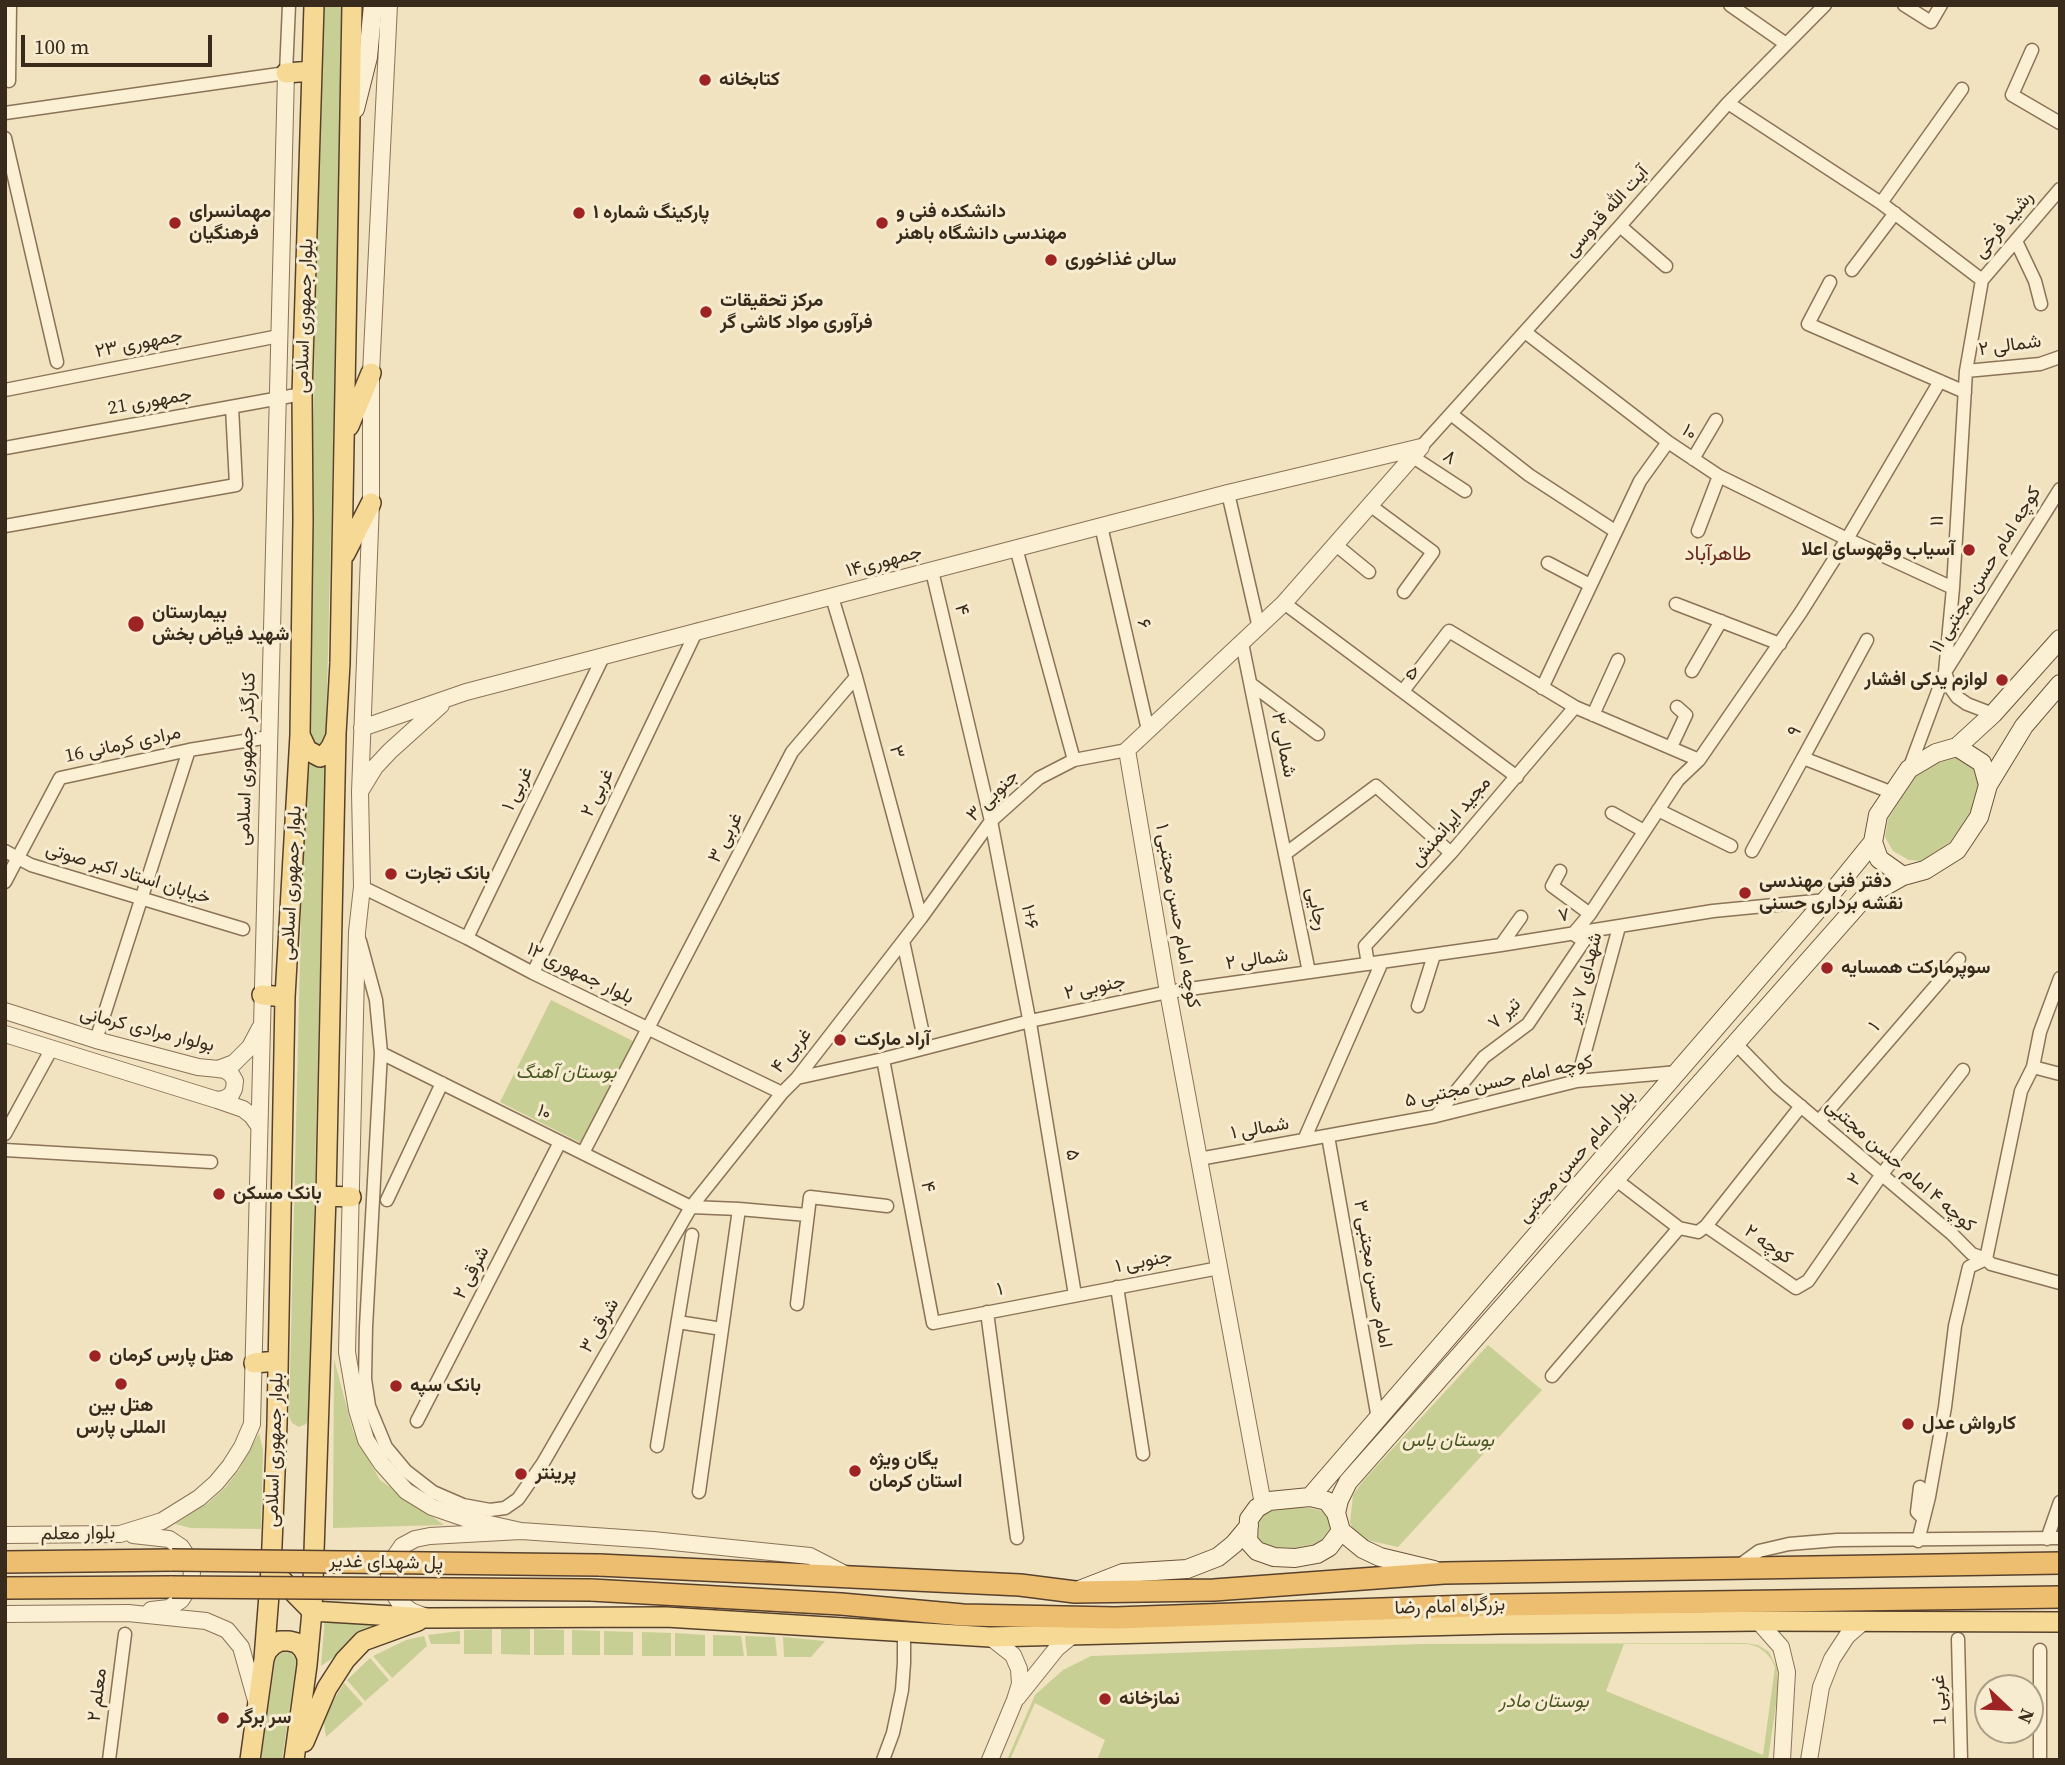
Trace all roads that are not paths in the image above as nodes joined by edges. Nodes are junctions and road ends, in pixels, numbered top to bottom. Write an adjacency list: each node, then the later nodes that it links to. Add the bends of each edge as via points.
1 (10, 5): 15 (street)
2 (289, 5): 14 (street)
3 (314, 5): 13 (main road, بلوار جمهوری اسلامی)
4 (352, 5): 20 (main road, بلوار جمهوری اسلامی)
5 (373, 5): 20 (main road, via 368,57)
6 (388, 5): 37 (street)
7 (1730, 5): 11 (street)
8 (1825, 5): 11 (street, آیت الله قدوسی)
9 (1904, 5): 10 (street, via 1931,22)
10 (1941, 5)
11 (1786, 44): 17 (street, آیت الله قدوسی)
12 (2032, 50): 19 (street, via 2012,95)
13 (312, 71): 14 (main road); 41 (main road, بلوار جمهوری اسلامی)
14 (286, 73): 18 (street); 33 (street, کنارگذر جمهوری اسلامی)
15 (9, 81)
16 (1962, 89): 23 (street)
17 (1728, 103): 23 (street); 25 (street, آیت الله قدوسی)
18 (5, 113)
19 (2060, 123)
20 (351, 126): 46 (main road, بلوار جمهوری اسلامی)
21 (5, 138): 35 (street)
22 (2060, 189): 26 (street, رشید فرخی)
23 (1881, 203): 24 (street)
24 (1895, 213): 28 (street); 29 (street)
25 (1620, 226): 27 (street); 32 (street, آیت الله قدوسی)
26 (2016, 241): 29 (street, رشید فرخی); 31 (street)
27 (1666, 266)
28 (1852, 270)
29 (1982, 280): 36 (street, رشید فرخی)
30 (1830, 282): 38 (street, via 1808,324)
31 (2041, 304)
32 (1525, 332): 44 (street, آیت الله قدوسی); 47 (street, ۱۰)
33 (279, 336): 39 (street, ۲۳ جمهوری); 42 (street, کنارگذر جمهوری اسلامی)
34 (2060, 357): 36 (street, ۲ شمالی, via 2040,364)
35 (57, 362)
36 (1966, 371): 40 (street, ۱۱)
37 (371, 373): 46 (main road); 55 (street)
38 (1940, 381): 40 (street); 61 (street)
39 (5, 390)
40 (1965, 392): 69 (street, ۱۱)
41 (302, 394): 42 (street, جمهوری 21); 99 (main road, بلوار جمهوری اسلامی)
42 (279, 399): 43 (street, جمهوری 21); 100 (street, کنارگذر جمهوری اسلامی)
43 (232, 407): 48 (street, جمهوری 21); 57 (street, via 236,485)
44 (1451, 414): 49 (street, آیت الله قدوسی); 59 (street, via 1529,475)
45 (1716, 419): 50 (street)
46 (345, 437): 64 (main road, بلوار جمهوری اسلامی)
47 (1668, 442): 50 (street, ۱۰); 59 (street, via 1640,481)
48 (5, 448)
49 (1417, 452): 53 (street, ۸); 54 (street, جمهوری۱۴); 56 (street)
50 (1693, 459): 51 (street, ۱۰)
51 (1719, 476): 60 (street); 61 (street, ۱۰)
52 (2060, 489): 84 (street, کوچه امام حسن مجتبی ۱۱)
53 (1465, 491)
54 (1228, 493): 58 (street, جمهوری۱۴); 75 (street)
55 (371, 503): 64 (main road); 95 (street)
56 (1371, 506): 62 (street); 70 (street, via 1433,552)
57 (5, 526)
58 (1101, 526): 63 (street, جمهوری۱۴); 96 (street, ۶)
59 (1615, 531): 68 (street)
60 (1698, 531)
61 (1847, 539): 69 (street, ۱۰); 80 (street)
62 (1336, 545): 67 (street); 72 (street)
63 (1016, 548): 66 (street, جمهوری۱۴); 107 (street)
64 (342, 558): 97 (main road, بلوار جمهوری اسلامی)
65 (1548, 563): 68 (street)
66 (932, 571): 71 (street, جمهوری۱۴); 115 (street, ۴)
67 (1369, 572)
68 (1590, 585): 88 (street)
69 (1953, 588): 84 (street, ۱۱)
70 (1404, 592)
71 (832, 597): 76 (street, جمهوری۱۴); 85 (street, ۳)
72 (1284, 603): 75 (street); 89 (street, ۵)
73 (1676, 604): 74 (street)
74 (1721, 621): 80 (street); 83 (street)
75 (1259, 628): 79 (street)
76 (697, 630): 81 (street, جمهوری۱۴); 145 (street, ۲ غربی)
77 (2060, 639): 93 (main road)
78 (1867, 640): 105 (street, ۹)
79 (1242, 643): 86 (street, ۳ شمالی); 96 (street)
80 (1780, 644): 106 (street)
81 (603, 657): 90 (street, جمهوری۱۴); 137 (street, ۱ غربی)
82 (1618, 660): 94 (street)
83 (1692, 671)
84 (1945, 672): 93 (street, via 1956,697); 108 (street, ۱۱)
85 (856, 677): 132 (street, ۳); 154 (street, ۳ غربی, via 792,752)
86 (1251, 684): 98 (street); 122 (street, ۳ شمالی)
87 (2060, 684): 110 (main road, via 2024,726)
88 (1542, 688): 89 (street, via 1449,631); 91 (street)
89 (1403, 691): 109 (street, ۵)
90 (466, 692): 95 (street, جمهوری۱۴); 111 (street, via 406,735 375,767)
91 (1575, 707): 94 (street); 109 (street, مجید ایرانمنش)
92 (1677, 707): 101 (street, via 1686,715)
93 (1993, 714): 102 (main road)
94 (1592, 715): 101 (street)
95 (362, 728): 111 (street)
96 (1148, 730): 104 (street)
97 (336, 734): 99 (main road, via 320,757 307,750); 186 (main road, بلوار جمهوری اسلامی)
98 (1318, 734)
99 (300, 735): 149 (main road, بلوار جمهوری اسلامی)
100 (269, 737): 103 (street, مرادی کرمانی 16); 148 (street, کنارگذر جمهوری اسلامی)
101 (1671, 747): 106 (street)
102 (1957, 747): 108 (main road); 110 (main road, via 1982,763)
103 (190, 750): 123 (street, مرادی کرمانی 16, via 60,778); 128 (street)
104 (1127, 750): 107 (street, ۳ جنوبی); 147 (street, کوچه امام حسن مجتبی ۱)
105 (1803, 758): 112 (street, ۹); 120 (street)
106 (1699, 760): 113 (street, via 1678,780)
107 (1074, 761): 115 (street, ۳ جنوبی, via 1039,778)
108 (1909, 769): 112 (main road)
109 (1517, 777): 121 (street, مجید ایرانمنش)
110 (1988, 785): 125 (main road, via 1979,817 1956,849 1926,870)
111 (360, 792): 127 (street)
112 (1893, 793): 117 (main road, via 1878,815)
113 (1658, 810): 116 (street); 118 (street)
114 (1612, 813): 116 (street)
115 (991, 821): 132 (street, ۳ جنوبی); 152 (street, ۱+۶)
116 (1644, 831): 130 (street)
117 (1873, 842): 125 (main road, via 1879,859); 129 (main road, بلوار امام حسن مجتبی)
118 (1731, 846)
119 (5, 851): 123 (street, خیابان استاد اکبر صوتی)
120 (1752, 851)
121 (1451, 853): 122 (street, via 1376,786); 143 (street, مجید ایرانمنش, via 1365,946)
122 (1285, 854): 144 (street, رجایی)
123 (18, 858): 126 (street, مرادی کرمانی 16); 128 (street, خیابان استاد اکبر صوتی, via 31,866)
124 (1560, 871): 130 (street, via 1552,886)
125 (1903, 876): 157 (main road, via 1864,898)
126 (5, 882)
127 (362, 887): 135 (street); 137 (street, بلوار جمهوری ۱۲)
128 (142, 898): 134 (street, خیابان استاد اکبر صوتی); 156 (street)
129 (1826, 900): 133 (street, ۷, via 1713,911); 165 (main road, بلوار امام حسن مجتبی)
130 (1590, 914): 136 (street)
131 (1521, 917): 139 (street)
132 (921, 918): 138 (street, ۴ غربی)
133 (1619, 927): 136 (street, ۷); 168 (street, شهدای ۷ تیر)
134 (243, 929)
135 (357, 932): 160 (street, via 376,1000); 187 (street)
136 (1573, 934): 139 (street, ۷); 173 (street, ۷ تیر, via 1584,941 1528,1024 1484,1058)
137 (467, 938): 145 (street, بلوار جمهوری ۱۲)
138 (902, 941): 158 (street); 167 (street, ۴ غربی)
139 (1501, 945): 140 (street, ۷)
140 (1434, 955): 142 (street, ۷); 150 (street)
141 (1959, 958): 174 (street, ۱)
142 (1382, 962): 143 (street, ۷); 178 (street)
143 (1368, 964): 144 (street, ۷)
144 (1309, 972): 147 (street, ۲ شمالی)
145 (533, 973): 154 (street, بلوار جمهوری ۱۲)
146 (2060, 978): 162 (street)
147 (1168, 992): 152 (street, ۲ جنوبی); 182 (street, کوچه امام حسن مجتبی ۱)
148 (262, 995): 149 (main road); 153 (street, کنارگذر جمهوری اسلامی)
149 (285, 997): 207 (main road, بلوار جمهوری اسلامی)
150 (1418, 1006)
151 (5, 1011): 156 (street, بولوار مرادی کرمانی)
152 (1030, 1021): 158 (street, ۲ جنوبی); 201 (street, ۵)
153 (262, 1026): 163 (street, بولوار مرادی کرمانی, via 234,1063); 175 (street, کنارگذر جمهوری اسلامی)
154 (649, 1029): 170 (street, بلوار جمهوری ۱۲); 181 (street, ۳ غربی)
155 (5, 1034): 159 (street)
156 (96, 1040): 163 (street, بولوار مرادی کرمانی, via 198,1068)
157 (1736, 1044): 172 (street, کوچه ۴ امام حسن مجتبی); 185 (main road)
158 (926, 1048): 161 (street, ۲ جنوبی)
159 (51, 1050): 171 (street); 176 (street)
160 (381, 1053): 169 (street, ۱۰); 190 (street, ۳ شرقی, via 365,1379 369,1406 386,1447 406,1471 433,1492 489,1510 505,1508 518,1499)
161 (883, 1059): 167 (street, ۲ جنوبی); 205 (street, ۴)
162 (2033, 1067): 166 (street); 196 (street, via 2021,1091)
163 (218, 1069): 171 (street, via 231,1074 234,1088 231,1095)
164 (1963, 1070): 184 (street, ۲)
165 (1678, 1072): 168 (street, کوچه امام حسن مجتبی ۵); 210 (main road, بلوار امام حسن مجتبی)
166 (2060, 1074)
167 (797, 1078): 170 (street, ۴ غربی)
168 (1577, 1081): 173 (street, کوچه امام حسن مجتبی ۵)
169 (442, 1083): 179 (street, ۱۰); 188 (street)
170 (782, 1093): 190 (street, ۴ غربی)
171 (217, 1100): 175 (street, via 243,1109)
172 (1801, 1106): 174 (street, کوچه ۴ امام حسن مجتبی); 193 (street)
173 (1436, 1116): 177 (street, کوچه امام حسن مجتبی ۵)
174 (1819, 1121): 184 (street, کوچه ۴ امام حسن مجتبی)
175 (260, 1126): 208 (street, کنارگذر جمهوری اسلامی)
176 (5, 1134)
177 (1328, 1136): 178 (street, ۱ شمالی); 210 (street, امام حسن مجتبی ۳)
178 (1304, 1140): 182 (street, ۱ شمالی)
179 (560, 1142): 181 (street, ۱۰); 211 (street, ۲ شرقی)
180 (5, 1150): 183 (street)
181 (583, 1153): 190 (street, ۱۰)
182 (1199, 1159): 197 (street, کوچه امام حسن مجتبی ۱)
183 (211, 1162)
184 (1882, 1174): 196 (street, کوچه ۴ امام حسن مجتبی, via 1972,1254); 198 (street, ۲)
185 (1615, 1180): 194 (street); 215 (main road)
186 (326, 1196): 187 (main road); 242 (main road, بلوار جمهوری اسلامی)
187 (351, 1197): 224 (street, via 347,1352 366,1440 406,1491 423,1502 467,1519)
188 (387, 1200)
189 (887, 1206): 192 (street, via 810,1197)
190 (691, 1208): 191 (street)
191 (739, 1209): 192 (street); 206 (street)
192 (807, 1215): 202 (street)
193 (1706, 1226): 194 (street, via 1698,1232); 198 (street, کوچه ۲, via 1796,1288)
194 (1679, 1227): 209 (street)
195 (692, 1235): 204 (street)
196 (1986, 1259): 199 (street, کوچه ۴ امام حسن مجتبی); 222 (street, via 1969,1267)
197 (1219, 1268): 200 (street, ۱ جنوبی); 220 (street, کوچه امام حسن مجتبی ۱)
198 (1808, 1282)
199 (2060, 1283)
200 (1117, 1287): 201 (street, ۱ جنوبی); 213 (street)
201 (1075, 1295): 203 (street, ۱‍)
202 (797, 1304)
203 (988, 1312): 205 (street, ۱‍); 228 (street)
204 (678, 1322): 206 (street); 212 (street)
205 (933, 1323)
206 (722, 1329): 217 (street)
207 (278, 1361): 208 (main road); 235 (main road, بلوار جمهوری اسلامی)
208 (254, 1363): 226 (street, بلوار معلم, via 252,1424 230,1466 208,1491 181,1511)
209 (1552, 1376)
210 (1378, 1419): 214 (main road, بلوار امام حسن مجتبی)
211 (417, 1421)
212 (657, 1446)
213 (1143, 1454)
214 (1333, 1471): 215 (main road, via 1325,1487 1328,1495 1343,1492); 218 (main road, بلوار امام حسن مجتبی)
215 (1348, 1482): 221 (main road)
216 (1920, 1488): 222 (street, via 1917,1512)
217 (699, 1492)
218 (1310, 1497): 220 (main road); 221 (main road, via 1327,1502)
219 (2060, 1502): 229 (street)
220 (1263, 1504): 223 (main road, via 1249,1519)
221 (1336, 1513): 225 (main road)
222 (1923, 1518): 230 (street)
223 (1249, 1526): 225 (main road, via 1248,1541 1257,1551 1274,1557 1317,1554); 239 (main road, via 1218,1557 1187,1569 1123,1573)
224 (521, 1531): 237 (street, via 810,1556); 246 (street, via 430,1536 402,1546 391,1566 391,1589 399,1602)
225 (1341, 1531): 236 (main road, via 1380,1557)
226 (120, 1534): 227 (street, بلوار معلم); 243 (street, via 169,1539 181,1547 192,1573 189,1588 169,1608)
227 (5, 1535)
228 (1017, 1538)
229 (2054, 1539): 230 (street)
230 (1918, 1541): 234 (street, via 1789,1544 1759,1551)
231 (172, 1560): 232 (highway, بلوار معلم); 237 (highway, پل شهدای غدیر, bridge, via 599,1565)
232 (5, 1562)
233 (2060, 1563): 234 (highway, بزرگراه امام رضا)
234 (1736, 1568): 236 (highway, بزرگراه امام رضا)
235 (271, 1569): 242 (main road); 257 (main road, بلوار جمهوری اسلامی)
236 (1444, 1573): 239 (highway, بزرگراه امام رضا, via 1214,1590)
237 (849, 1576): 239 (highway, بزرگراه امام رضا)
238 (5, 1588): 241 (highway, پل شهدای غدیر, bridge, via 591,1590)
239 (1074, 1592)
240 (2060, 1597): 245 (highway, بزرگراه امام رضا)
241 (841, 1604): 247 (highway, بزرگراه امام رضا, via 963,1615)
242 (312, 1611): 246 (main road); 258 (main road, بلوار جمهوری اسلامی)
243 (128, 1613): 244 (street); 260 (street, via 205,1621 227,1630 241,1647)
244 (5, 1614)
245 (1500, 1615): 247 (highway, بزرگراه امام رضا); 248 (main road); 253 (main road)
246 (428, 1618): 251 (main road, via 666,1617); 265 (main road, via 363,1641 345,1660 327,1688)
247 (1115, 1618): 253 (main road)
248 (1758, 1622): 249 (main road); 261 (street, via 1781,1647 1787,1672)
249 (1863, 1622): 250 (main road); 262 (street, via 1832,1659 1821,1687)
250 (2060, 1622)
251 (904, 1631): 254 (main road); 266 (street, via 902,1690)
252 (125, 1634): 263 (street, معلم ۲)
253 (1074, 1634): 254 (main road); 259 (street)
254 (990, 1637): 259 (street, via 1013,1656 1019,1669)
255 (1958, 1639): 270 (street, غربی 1)
256 (2040, 1650): 271 (street)
257 (264, 1659): 258 (main road, via 273,1645 289,1641 303,1649); 260 (main road, بلوار جمهوری اسلامی)
258 (307, 1665): 265 (main road, بلوار جمهوری اسلامی)
259 (1015, 1700): 267 (street)
260 (257, 1707): 264 (main road, بلوار جمهوری اسلامی)
261 (1785, 1739): 262 (street); 268 (street)
262 (1812, 1742): 269 (street)
263 (109, 1760)
264 (250, 1760)
265 (296, 1760)
266 (883, 1760)
267 (990, 1760)
268 (1782, 1760)
269 (1809, 1760)
270 (1961, 1760)
271 (2040, 1760)

